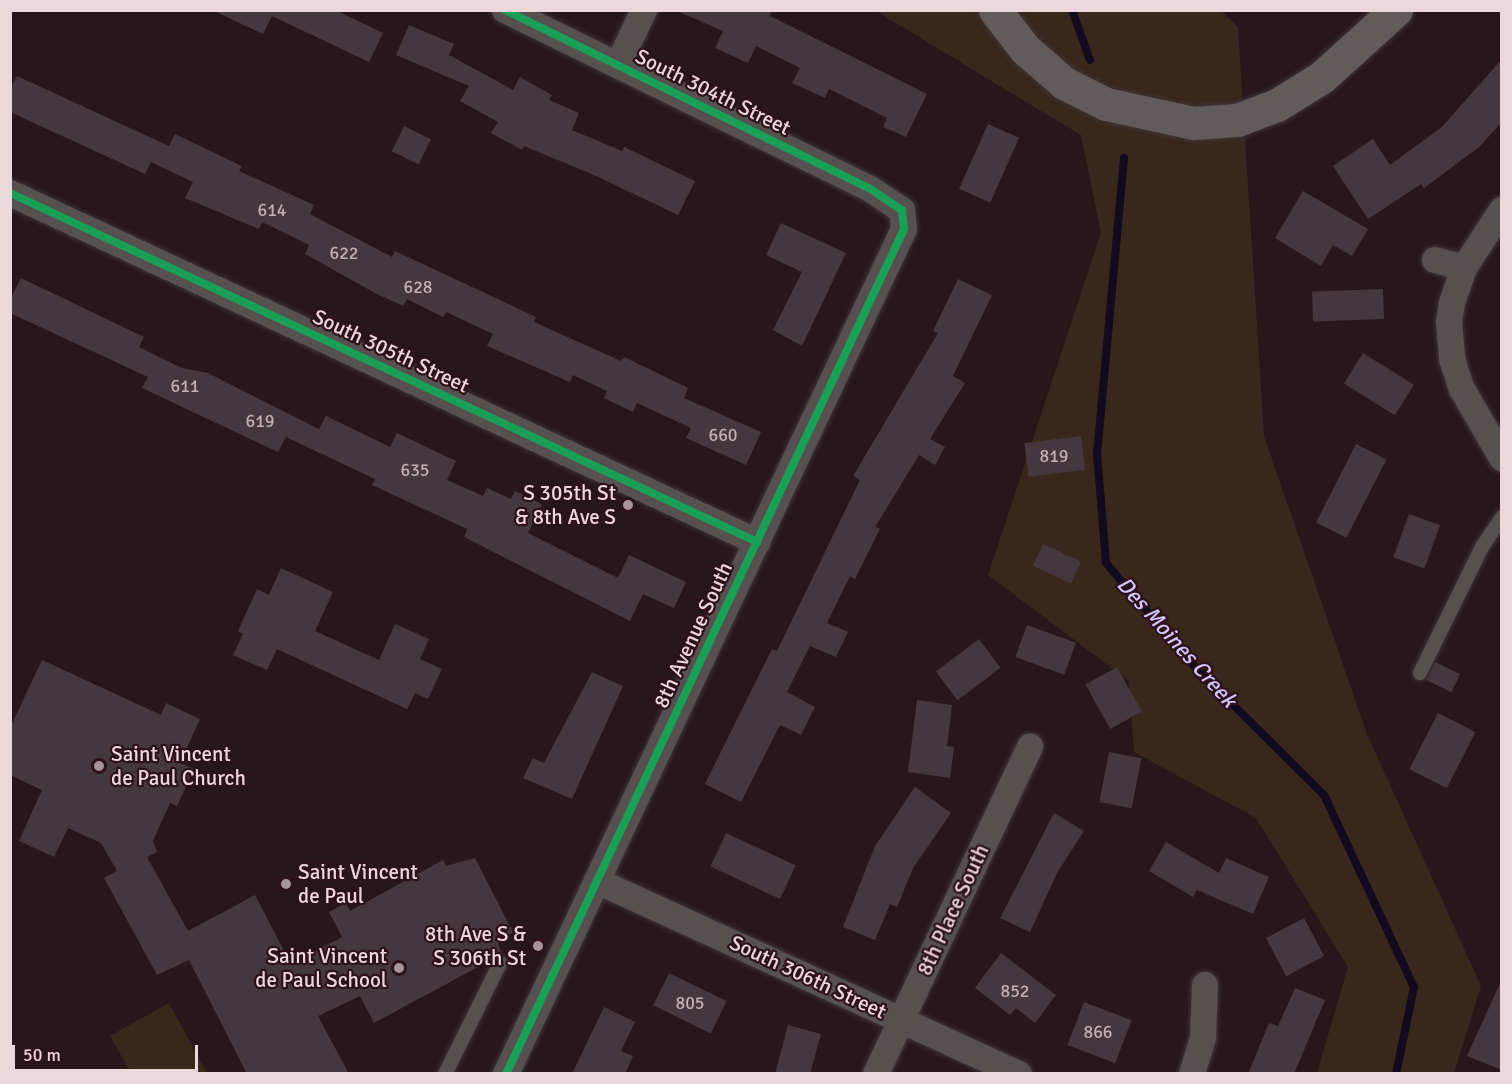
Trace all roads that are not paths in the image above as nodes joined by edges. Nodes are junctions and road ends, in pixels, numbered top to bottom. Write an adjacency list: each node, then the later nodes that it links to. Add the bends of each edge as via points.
1 (505, 10): 5 (street, South 304th Street)
2 (644, 10): 5 (street)
3 (995, 10): 4 (main road, via 1025,49 1064,83 1106,104 1194,123 1237,120 1277,105 1322,77)
4 (1396, 10)
5 (618, 65): 7 (street, South 304th Street, via 869,188)
6 (10, 193): 13 (street, South 305th Street)
7 (902, 210): 13 (street, 8th Avenue South, via 900,241)
8 (1502, 210): 10 (street)
9 (1435, 260): 10 (street)
10 (1464, 268): 11 (street, via 1449,322 1452,359 1470,408)
11 (1502, 458)
12 (1502, 517): 14 (lane, via 1474,563)
13 (757, 542): 16 (street, 8th Avenue South)
14 (1420, 673)
15 (1030, 746): 19 (street, 8th Place South)
16 (597, 881): 19 (street, South 306th Street); 21 (street, 8th Avenue South)
17 (500, 963): 20 (lane)
18 (1205, 985): 24 (street, via 1203,1037)
19 (902, 1020): 22 (street, 8th Place South); 23 (street, South 306th Street)
20 (445, 1074)
21 (506, 1074)
22 (876, 1074)
23 (1019, 1074)
24 (1192, 1074)

